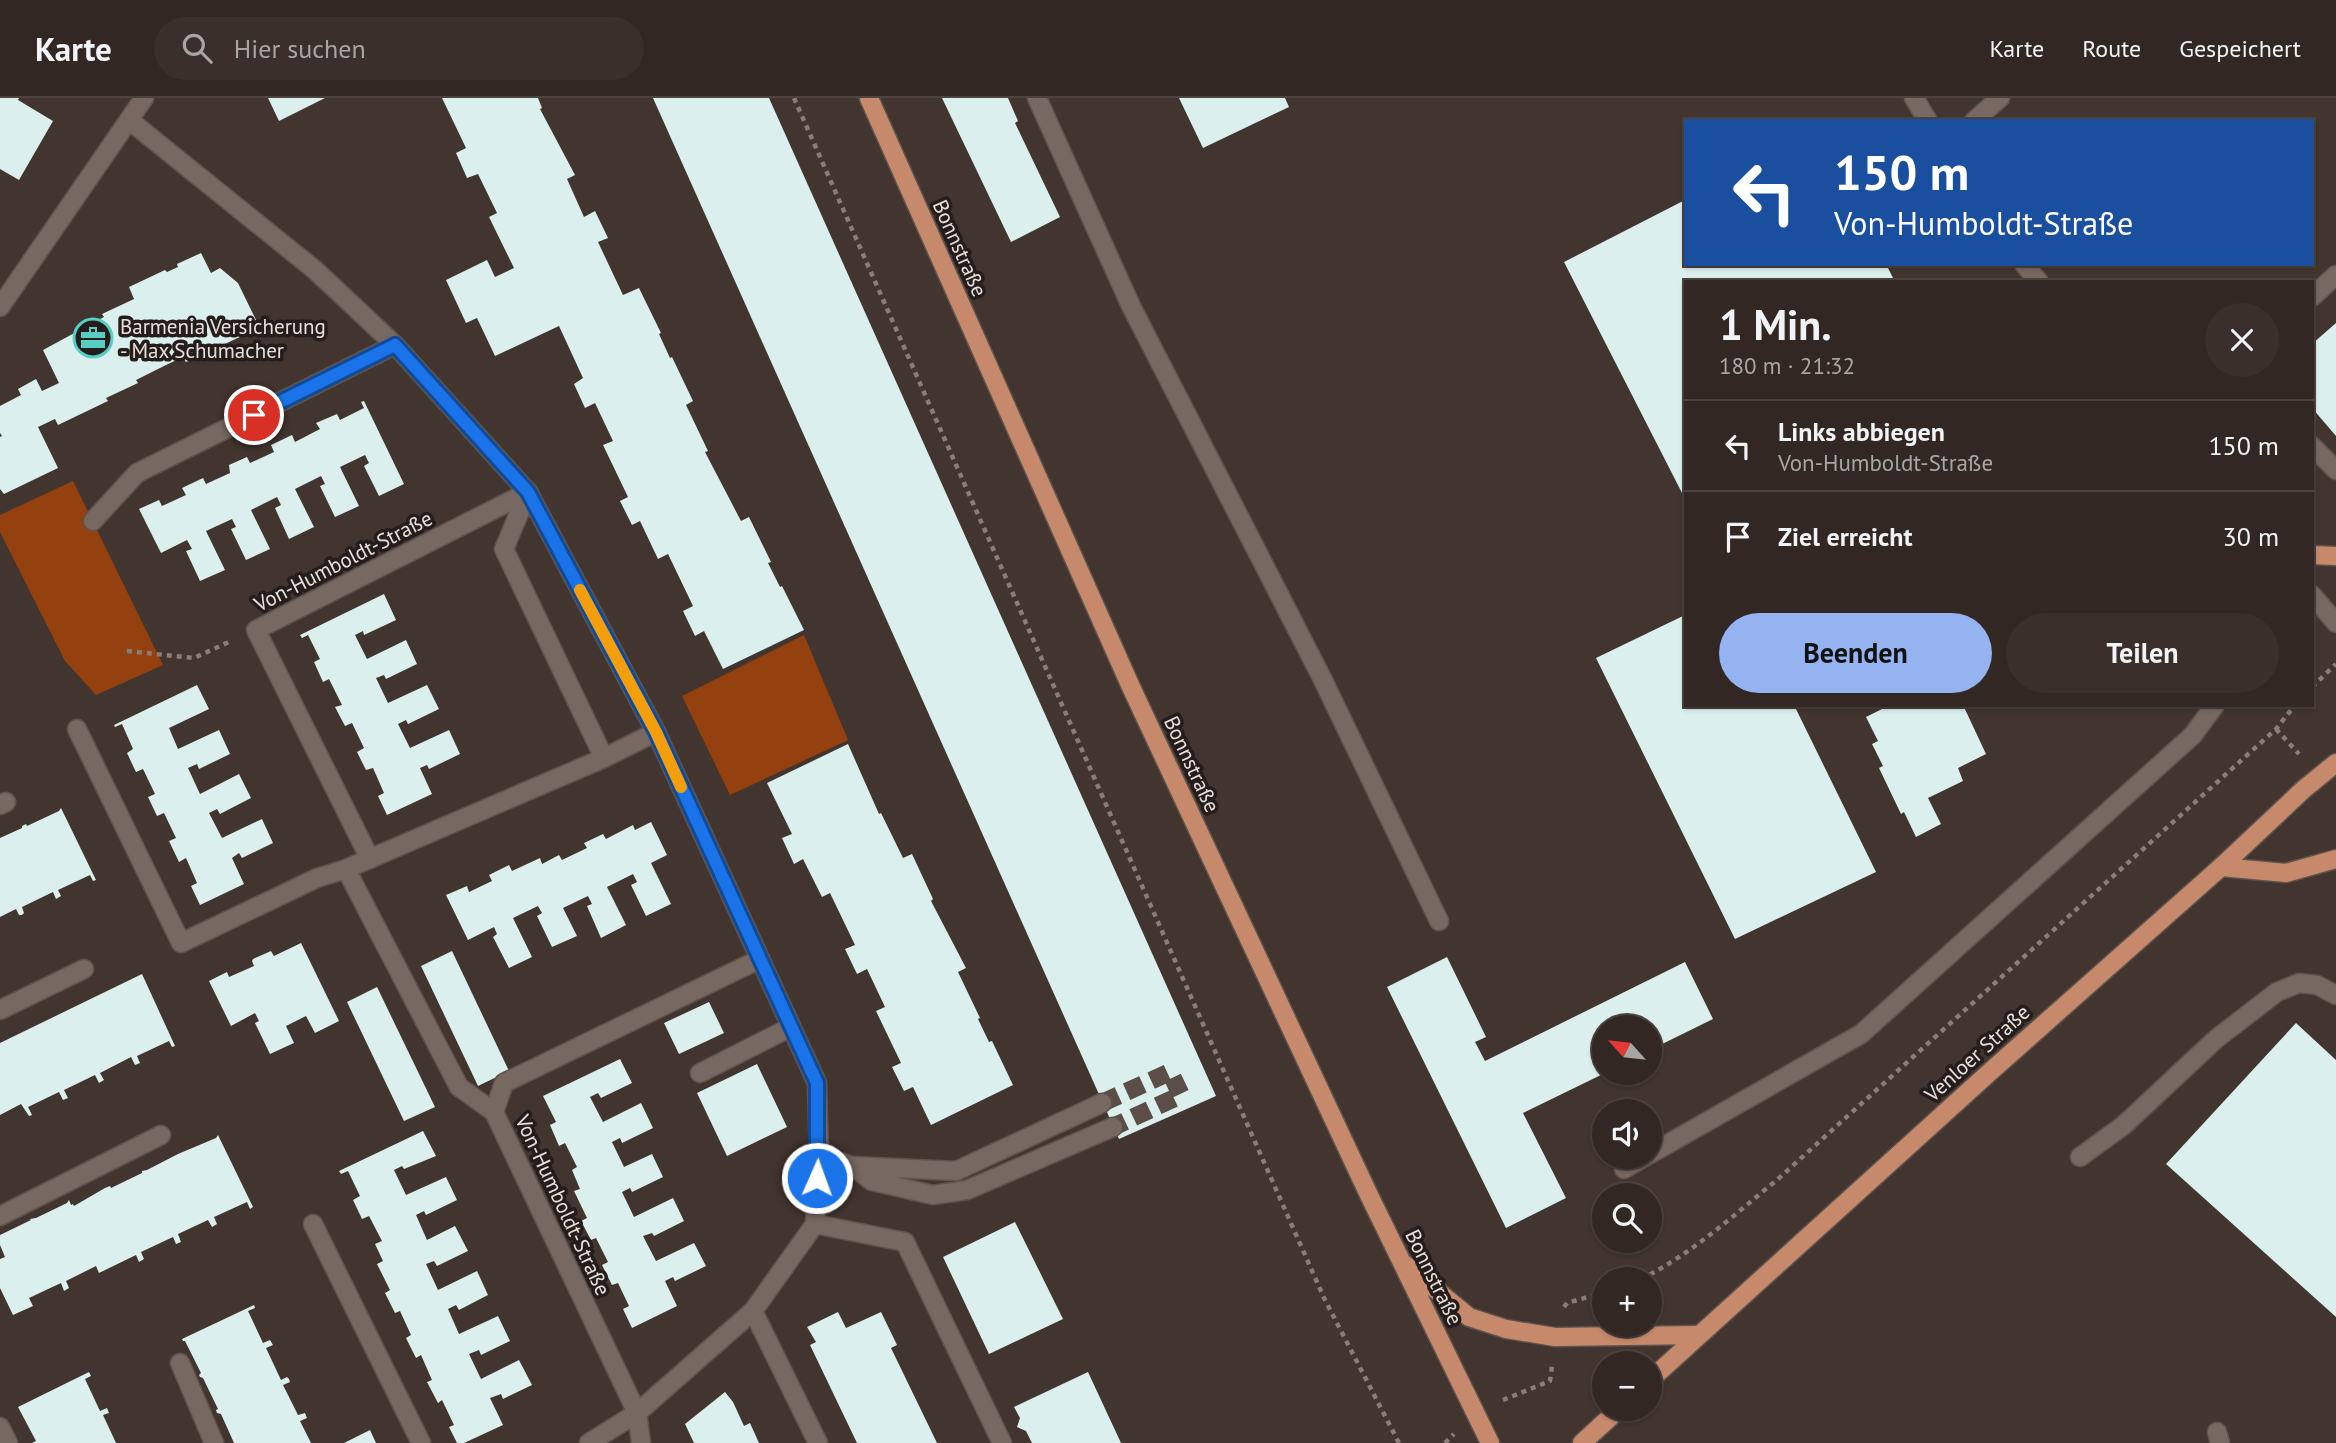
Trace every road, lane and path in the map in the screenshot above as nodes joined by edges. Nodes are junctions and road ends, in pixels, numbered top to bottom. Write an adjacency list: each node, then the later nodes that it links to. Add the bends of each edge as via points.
1 (144, 98): 9 (street)
2 (794, 98): 75 (path, via 1324,1298)
3 (869, 98): 56 (main road, Bonnstraße, via 1131,687)
4 (1037, 98): 38 (street, via 1131,306 1322,678)
5 (1914, 98): 7 (street)
6 (2000, 98): 8 (street)
7 (1927, 119)
8 (1975, 119)
9 (129, 120): 14 (street); 15 (street, via 315,270)
10 (2026, 266): 12 (street)
11 (2336, 275): 13 (street)
12 (2037, 280)
13 (2314, 295)
14 (0, 306)
15 (395, 345): 18 (street); 19 (street, via 137,473)
16 (2314, 448): 17 (street)
17 (2336, 470)
18 (528, 492): 24 (street, Von-Humboldt-Straße); 31 (street); 32 (street, via 504,549)
19 (93, 521)
20 (2314, 555): 21 (main road)
21 (2336, 556)
22 (2314, 598): 23 (street)
23 (2336, 623)
24 (256, 630): 25 (path, via 194,658); 34 (street, Von-Humboldt-Straße)
25 (127, 651)
26 (2336, 664): 27 (path)
27 (2314, 685)
28 (2214, 707): 49 (street, via 2193,735 1861,1034)
29 (2293, 707): 57 (path, via 2276,729 1778,1179)
30 (77, 729): 37 (street, via 181,943 317,878)
31 (656, 732): 32 (street); 39 (street)
32 (604, 758): 34 (street)
33 (2336, 763): 36 (main road, Venloer Straße)
34 (370, 859): 37 (street)
35 (2336, 859): 36 (main road, via 2286,873)
36 (2221, 867): 60 (main road, Venloer Straße)
37 (346, 869): 46 (street, via 459,1087)
38 (1439, 921)
39 (760, 959): 43 (street); 46 (street, Von-Humboldt-Straße, via 504,1083)
40 (84, 969): 42 (street)
41 (2336, 995): 51 (street, via 2317,985 2299,983 2277,992 2216,1038 2124,1125)
42 (0, 1010)
43 (791, 1027): 44 (street); 50 (street, via 817,1083)
44 (700, 1073)
45 (1102, 1103): 52 (street, via 956,1171)
46 (494, 1112): 65 (street, Von-Humboldt-Straße)
47 (1113, 1127): 52 (street, via 967,1190 933,1195 872,1181)
48 (161, 1135): 53 (street)
49 (1662, 1147)
50 (819, 1154): 52 (street); 55 (street)
51 (2080, 1157)
52 (852, 1166)
53 (0, 1216)
54 (313, 1224): 70 (street)
55 (815, 1224): 59 (street); 74 (street, via 905,1242)
56 (1402, 1262): 61 (main road, via 1469,1317); 64 (main road, Bonnstraße)
57 (1662, 1269)
58 (1592, 1296): 61 (path, via 1567,1303 1558,1317)
59 (753, 1311): 65 (street); 73 (street)
60 (1698, 1335): 61 (main road); 63 (main road, Venloer Straße)
61 (1555, 1337): 64 (path, via 1550,1381)
62 (180, 1363): 69 (street)
63 (1662, 1369)
64 (1474, 1412): 76 (path); 77 (main road, Bonnstraße)
65 (637, 1413): 71 (street); 72 (street, Von-Humboldt-Straße)
66 (1606, 1421): 78 (main road)
67 (0, 1427): 68 (street)
68 (8, 1443)
69 (215, 1443)
70 (421, 1443)
71 (589, 1443)
72 (641, 1443)
73 (818, 1443)
74 (1002, 1443)
75 (1399, 1443)
76 (1445, 1443)
77 (1490, 1443)
78 (1582, 1443)

